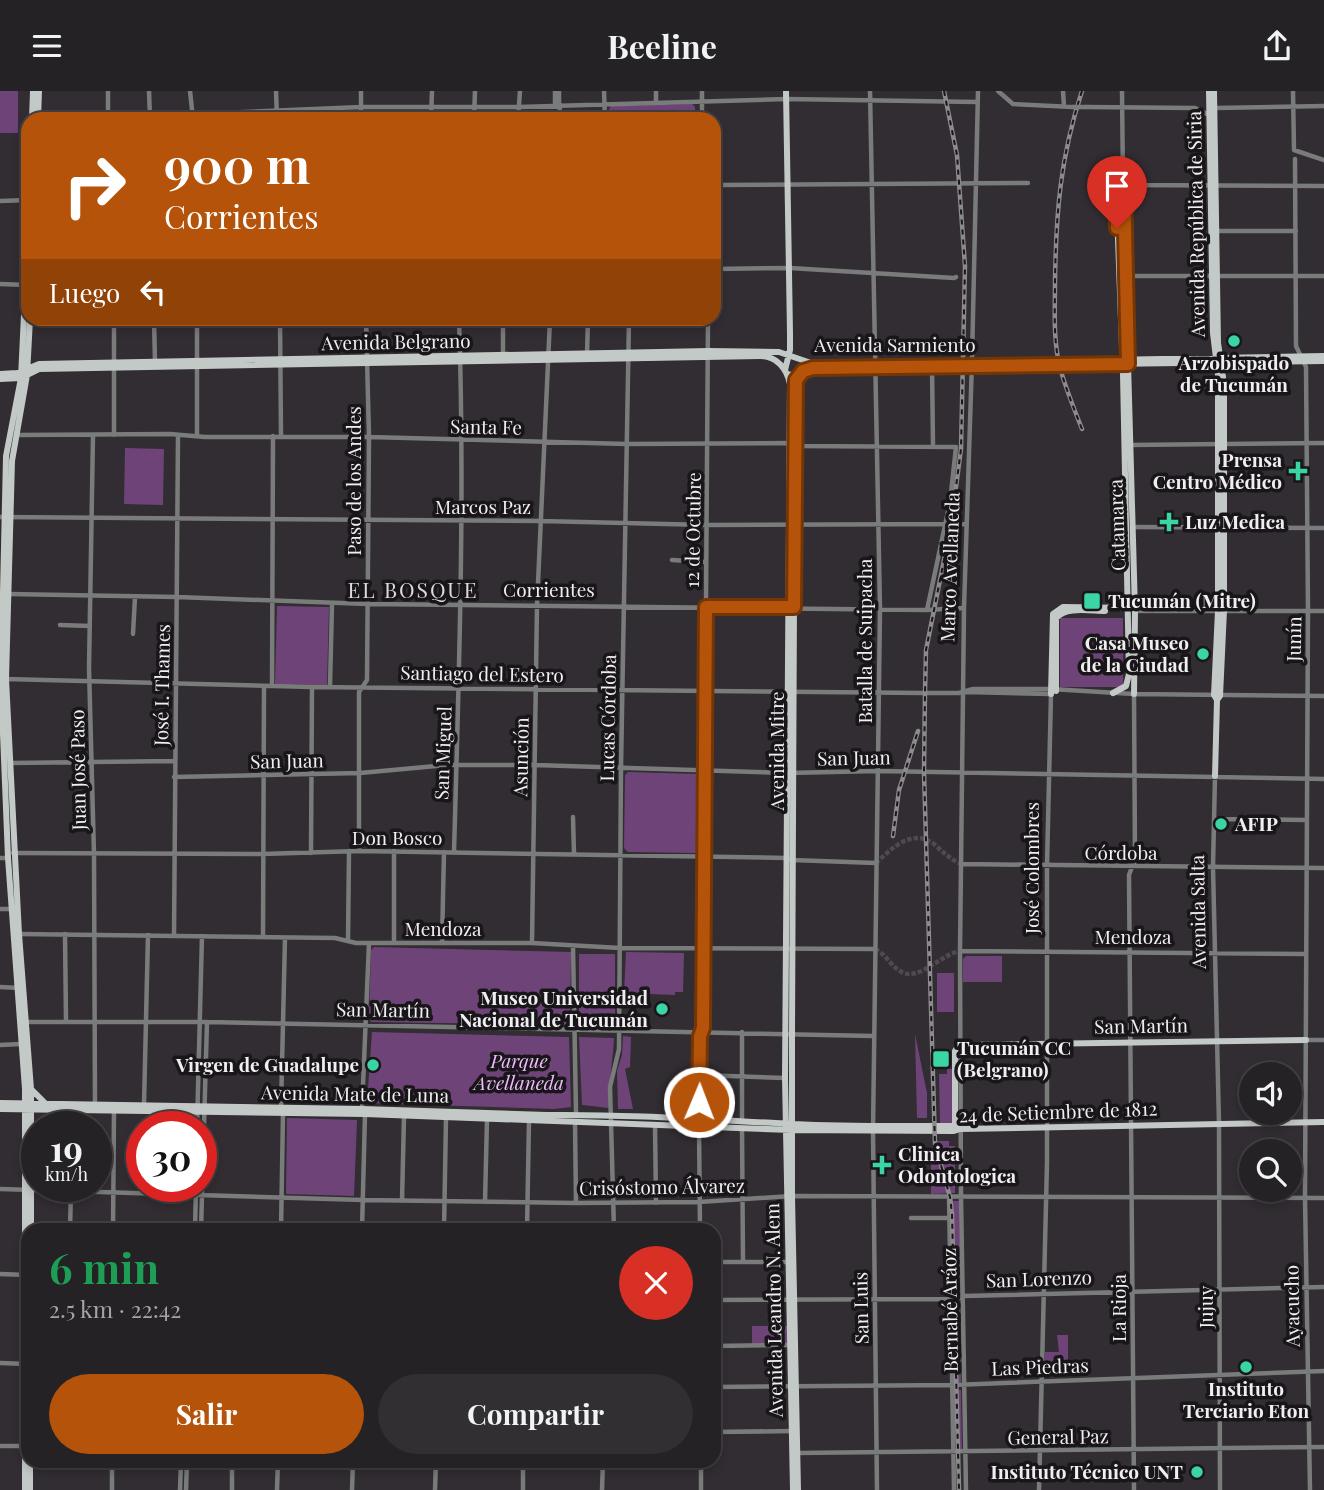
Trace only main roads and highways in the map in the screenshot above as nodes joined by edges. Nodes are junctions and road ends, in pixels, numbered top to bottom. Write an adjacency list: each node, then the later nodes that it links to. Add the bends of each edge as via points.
1 (33, 91): 5 (main road)
2 (39, 91): 6 (main road)
3 (1211, 91): 8 (main road, Avenida República de Siria)
4 (786, 95): 14 (main road, Avenida Mitre)
5 (35, 112)
6 (36, 112)
7 (1120, 185): 9 (main road, Catamarca)
8 (1213, 187): 10 (main road, Avenida República de Siria); 10 (main road, Avenida República de Siria)
9 (1121, 276): 15 (main road, Catamarca); 28 (main road, Catamarca, via 1126,306)
10 (1214, 276): 13 (main road, Avenida República de Siria)
11 (26, 326): 37 (main road)
12 (30, 326): 16 (main road)
13 (1216, 342): 23 (main road); 26 (main road); 27 (main road, Avenida República de Siria)
14 (790, 345): 17 (main road); 21 (main road, Avenida Mitre)
15 (1121, 348): 28 (main road, Catamarca); 29 (main road, via 1118,357)
16 (28, 352): 30 (main road); 37 (main road)
17 (779, 352): 18 (main road, Avenida Belgrano); 21 (main road, Avenida Belgrano)
18 (709, 354): 19 (main road, Avenida Belgrano); 35 (main road, Avenida Belgrano, via 768,356)
19 (629, 356): 20 (main road, Avenida Belgrano); 20 (main road, Avenida Belgrano)
20 (549, 358): 24 (main road, Avenida Belgrano); 24 (main road, Avenida Belgrano)
21 (789, 358): 25 (main road, Avenida Sarmiento); 35 (main road, Avenida Mitre)
22 (1324, 358): 23 (main road, Avenida Sarmiento)
23 (1232, 359): 27 (main road, Avenida Sarmiento); 39 (main road)
24 (460, 360): 31 (main road, Avenida Belgrano)
25 (801, 360): 32 (main road, Avenida Sarmiento); 36 (main road, Avenida Mitre)
26 (1203, 360): 27 (main road, Avenida Sarmiento); 28 (main road, Avenida Sarmiento); 39 (main road)
27 (1219, 360): 39 (main road, Avenida Salta)
28 (1125, 361): 29 (main road, Avenida Sarmiento); 38 (main road, Catamarca); 44 (main road, Catamarca)
29 (1109, 362): 33 (main road, Avenida Sarmiento, bridge); 38 (main road)
30 (39, 364): 34 (main road, Avenida Belgrano); 37 (main road, Avenida Belgrano)
31 (198, 364): 34 (main road, Avenida Belgrano); 34 (main road, Avenida Belgrano)
32 (875, 364): 33 (main road, Avenida Sarmiento); 33 (main road, Avenida Sarmiento); 36 (main road, Avenida Sarmiento)
33 (972, 364)
34 (114, 366): 37 (main road, Avenida Belgrano)
35 (786, 372): 36 (main road, Avenida Sarmiento, via 792,377); 43 (main road, Avenida Mitre)
36 (802, 372): 43 (main road, Avenida Mitre, via 795,385)
37 (24, 373): 40 (main road, Avenida Belgrano); 41 (main road, Avenida Belgrano); 42 (main road); 45 (main road, via 16,435)
38 (1123, 374): 44 (main road, Catamarca)
39 (1221, 375): 54 (main road, Avenida Salta, via 1221,611)
40 (0, 377): 41 (main road, Avenida Belgrano)
41 (10, 379): 42 (main road)
42 (19, 390): 45 (main road)
43 (793, 444): 58 (main road, Avenida Mitre)
44 (1127, 446): 47 (main road, Catamarca)
45 (6, 456): 46 (main road)
46 (5, 518): 48 (main road); 48 (main road, via 9,594)
47 (1131, 610): 50 (main road, José Colombres, via 1056,613); 51 (main road, Catamarca, via 1128,683); 52 (main road, Catamarca)
48 (3, 623): 49 (main road)
49 (2, 686): 53 (main road); 53 (main road, via 11,763)
50 (1052, 691)
51 (1113, 693)
52 (1134, 694)
53 (5, 776): 55 (main road); 56 (main road, via 14,834)
54 (1215, 776)
55 (3, 829): 56 (main road)
56 (11, 855): 57 (main road)
57 (16, 932): 61 (main road); 61 (main road, via 21,1044)
58 (788, 1033): 68 (main road, Avenida Mitre); 68 (main road, Avenida Mitre, via 785,1078)
59 (1306, 1040): 60 (main road, San Martín)
60 (959, 1045): 79 (main road, Marco Avellaneda)
61 (28, 1089): 63 (main road); 64 (main road); 65 (main road)
62 (0, 1103): 63 (main road, Avenida Mate de Luna)
63 (10, 1106): 64 (main road, Avenida Mate de Luna); 66 (main road, Avenida Mate de Luna); 72 (main road)
64 (28, 1106): 65 (main road, Avenida Mate de Luna); 69 (main road)
65 (46, 1107): 67 (main road, Avenida Mate de Luna); 67 (main road, Avenida Mate de Luna); 70 (main road)
66 (0, 1109)
67 (202, 1109): 71 (main road, Avenida Mate de Luna)
68 (789, 1109): 76 (main road); 77 (main road, Avenida Mitre); 78 (main road)
69 (28, 1111)
70 (40, 1111)
71 (363, 1112): 73 (main road, Avenida Mate de Luna, via 575,1122); 73 (main road, Avenida Mate de Luna, via 576,1113)
72 (21, 1116)
73 (612, 1119): 75 (main road, Avenida Mate de Luna); 75 (main road, Avenida Mate de Luna)
74 (1324, 1122): 79 (main road, 24 de Setiembre de 1812)
75 (699, 1123): 76 (main road, Avenida Mate de Luna)
76 (771, 1126): 77 (main road, Avenida Mate de Luna); 80 (main road)
77 (789, 1126): 78 (main road, 24 de Setiembre de 1812); 80 (main road, Avenida Leandro N. Alem)
78 (804, 1127): 79 (main road, 24 de Setiembre de 1812); 80 (main road)
79 (958, 1128)
80 (789, 1140): 81 (main road, Avenida Leandro N. Alem)
81 (790, 1197): 86 (main road, Avenida Leandro N. Alem); 86 (main road, Avenida Leandro N. Alem)
82 (28, 1202): 84 (main road)
83 (29, 1202): 85 (main road)
84 (27, 1223)
85 (30, 1223)
86 (792, 1300): 87 (main road, Avenida Leandro N. Alem); 87 (main road, Avenida Leandro N. Alem)
87 (793, 1386): 91 (main road, Avenida Leandro N. Alem)
88 (28, 1468): 90 (main road)
89 (30, 1468): 90 (main road)
90 (28, 1490)
91 (796, 1490)

